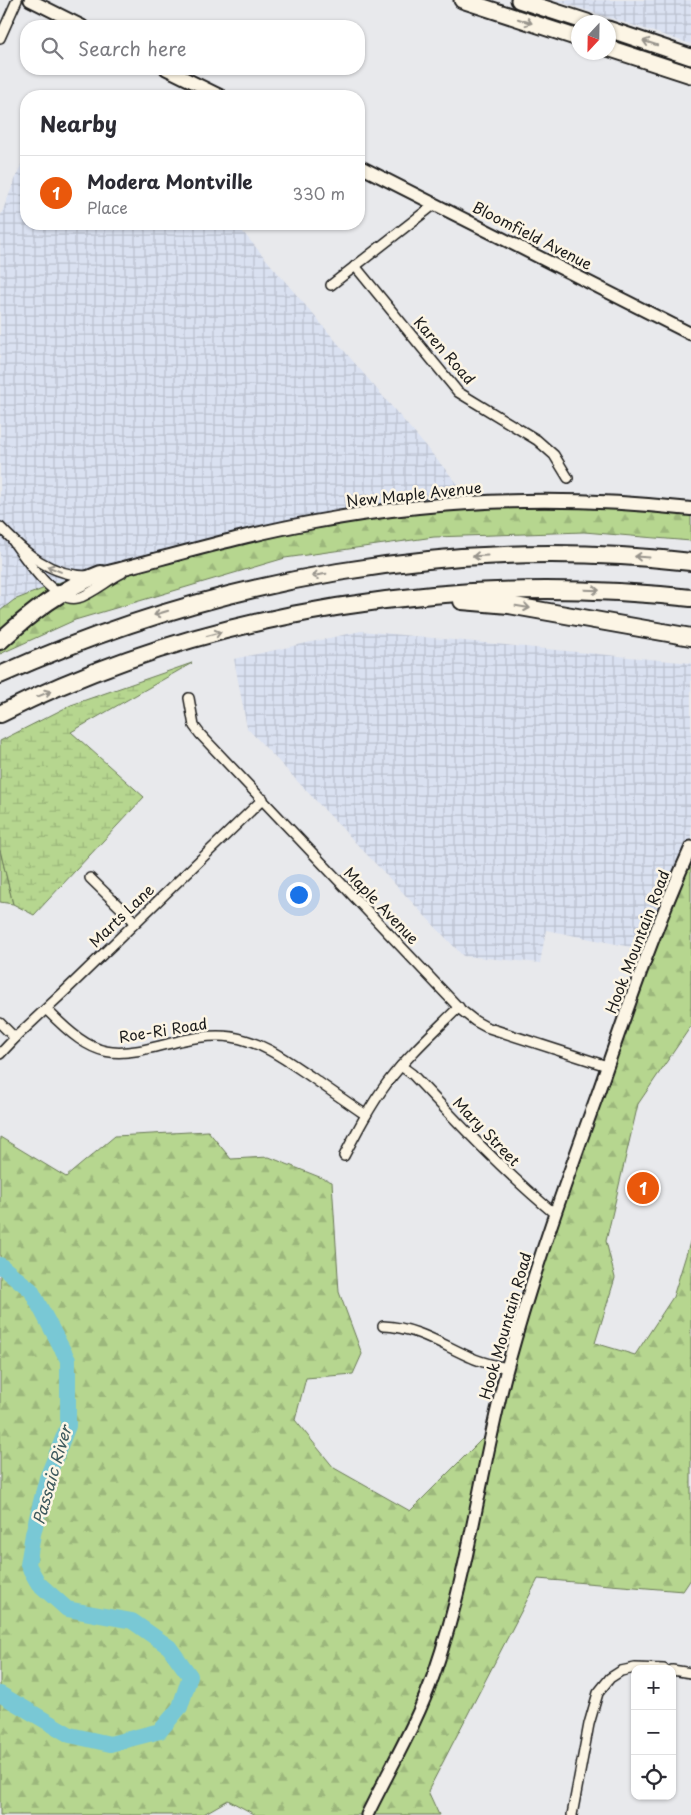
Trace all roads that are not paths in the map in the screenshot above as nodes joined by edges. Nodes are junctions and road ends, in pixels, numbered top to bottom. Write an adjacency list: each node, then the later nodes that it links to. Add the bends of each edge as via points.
1 (17, 0): 9 (street)
2 (30, 0): 6 (street)
3 (462, 0): 8 (highway, one-way to 8)
4 (519, 0): 5 (highway)
5 (571, 17)
6 (70, 20)
7 (616, 33): 11 (highway, one-way to 7)
8 (571, 36)
9 (0, 38)
10 (616, 51): 13 (highway)
11 (691, 57)
12 (178, 75): 14 (street)
13 (691, 75)
14 (209, 90)
15 (365, 169): 16 (street, Bloomfield Avenue)
16 (435, 204): 17 (street); 19 (street, Bloomfield Avenue)
17 (355, 266): 18 (street); 20 (street, Karen Road, via 458,392 536,440 554,455)
18 (331, 285)
19 (691, 334)
20 (568, 478)
21 (691, 510): 25 (main road, New Maple Avenue, via 534,502 414,508 314,522)
22 (0, 527): 23 (street)
23 (13, 541): 26 (street, one-way to 23, via 83,576 53,570); 27 (street)
24 (691, 562): 32 (highway, one-way to 32, via 612,555 506,554 330,572 242,591 156,615 81,641)
25 (144, 563): 26 (main road, New Maple Avenue); 27 (street, New Maple Avenue, via 82,596 69,599)
26 (101, 574): 27 (highway)
27 (58, 594): 31 (highway)
28 (691, 598): 29 (highway, one-way to 28, via 516,590 611,591)
29 (369, 602): 30 (highway, one-way to 30, via 442,600 509,605); 34 (highway, one-way to 29, via 69,684 167,648 268,621)
30 (691, 637)
31 (0, 641)
32 (0, 675)
33 (190, 698): 35 (street, Maple Avenue, via 194,726)
34 (0, 714)
35 (263, 799): 38 (street, Marts Lane); 39 (street, Maple Avenue)
36 (691, 848): 45 (street, Hook Mountain Road)
37 (90, 878): 38 (street)
38 (135, 922): 40 (street, Marts Lane)
39 (459, 1007): 44 (street); 45 (street, Maple Avenue, via 486,1027)
40 (46, 1009): 42 (street, Marts Lane); 46 (street, Roe-Ri Road, via 83,1042 106,1052 131,1053 193,1037 230,1036 248,1040 285,1059)
41 (0, 1023): 42 (street)
42 (15, 1038): 43 (street, Marts Lane)
43 (0, 1054)
44 (401, 1066): 46 (street); 48 (street, Mary Street, via 484,1151)
45 (607, 1066): 48 (street, Hook Mountain Road)
46 (366, 1115): 47 (street)
47 (344, 1156)
48 (554, 1214): 50 (street, Hook Mountain Road)
49 (383, 1326): 50 (street, via 407,1328 471,1358)
50 (507, 1368): 54 (street, Hook Mountain Road, via 464,1570 447,1634 420,1713)
51 (631, 1669): 55 (street, via 610,1678 598,1693)
52 (676, 1670): 53 (street)
53 (691, 1672)
54 (367, 1815)
55 (572, 1815)

